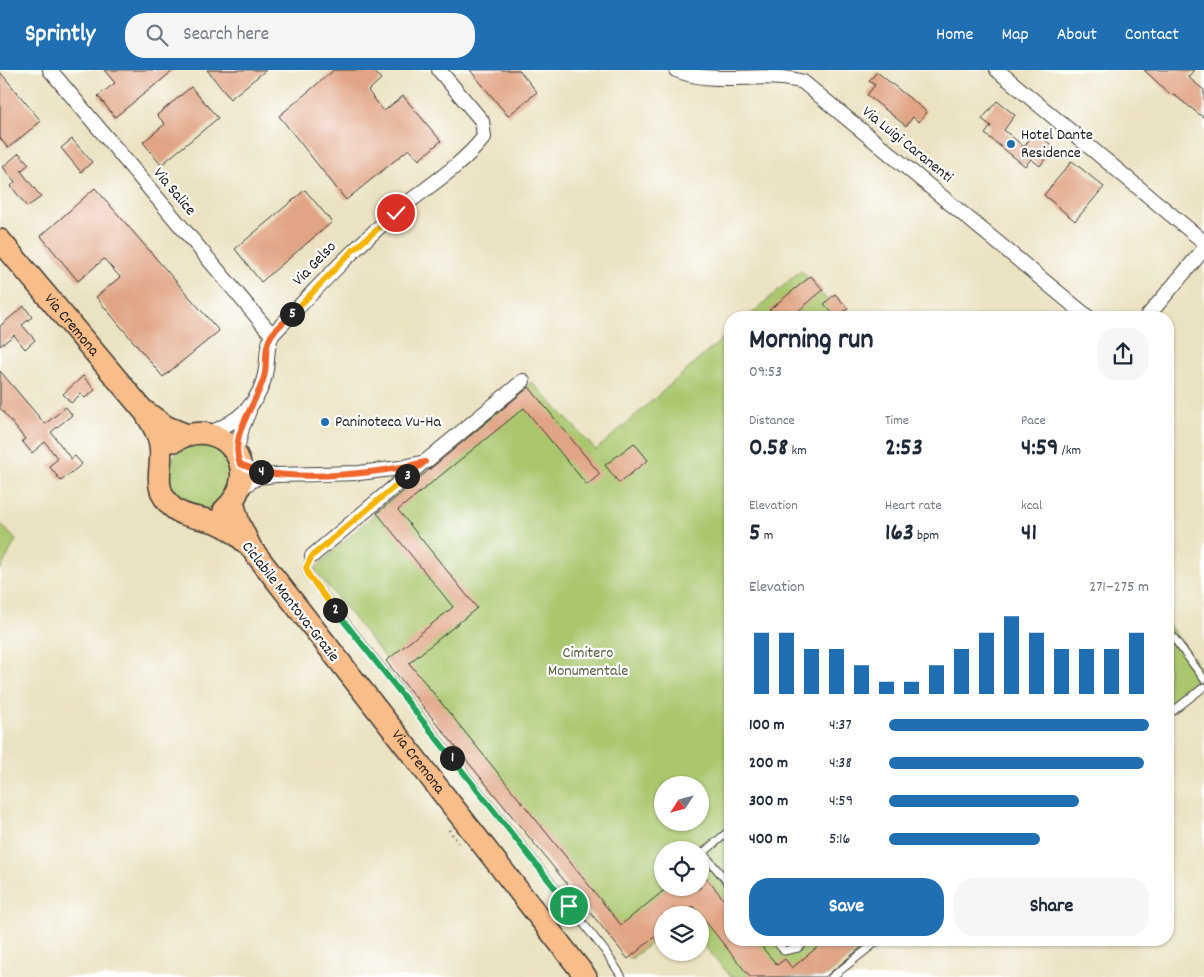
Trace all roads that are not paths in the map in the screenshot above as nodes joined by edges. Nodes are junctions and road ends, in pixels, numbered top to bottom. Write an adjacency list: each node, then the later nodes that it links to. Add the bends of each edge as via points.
1 (50, 70): 11 (street, Via Salice)
2 (439, 70): 11 (street, Via Gelso, via 482,121 484,137 473,151 352,251)
3 (676, 70): 5 (street, Via Luigi Caranenti, via 700,75)
4 (997, 70): 7 (street)
5 (769, 71): 9 (street, Via Luigi Caranenti, via 788,74 803,82)
6 (0, 240): 14 (main road, Via Cremona)
7 (1204, 242)
8 (1204, 249): 10 (street)
9 (1081, 311)
10 (1152, 311)
11 (272, 335): 13 (street, via 266,352 264,379)
12 (523, 380): 18 (street)
13 (252, 406): 15 (street, via 228,426); 16 (street, via 242,428)
14 (144, 410): 15 (main road, Via Cremona, via 160,424); 17 (main road, Via Cremona, via 158,436)
15 (197, 434): 16 (main road, Via Cremona, via 228,444); 17 (main road, via 171,445)
16 (238, 458): 19 (street, via 254,471); 20 (main road, Via Cremona, via 242,480)
17 (160, 462): 21 (main road, Via Cremona, via 159,487 165,498 173,508)
18 (425, 462): 19 (street, via 359,473); 23 (street)
19 (276, 475): 20 (street, via 258,478)
20 (237, 495): 21 (main road, via 223,511 210,517); 22 (main road, Via Cremona, via 239,523)
21 (196, 517): 22 (main road, Via Cremona, via 222,525)
22 (251, 548): 33 (main road, Via Cremona)
23 (312, 556): 34 (lane, via 306,568 309,576 605,951)
24 (1174, 638): 25 (lane)
25 (1204, 679)
26 (1204, 687): 27 (lane)
27 (1174, 710)
28 (724, 835): 29 (lane, via 703,852)
29 (724, 878)
30 (780, 946): 31 (lane, via 784,951)
31 (800, 946)
32 (872, 946): 35 (lane)
33 (581, 974)
34 (622, 977)
35 (832, 977)

